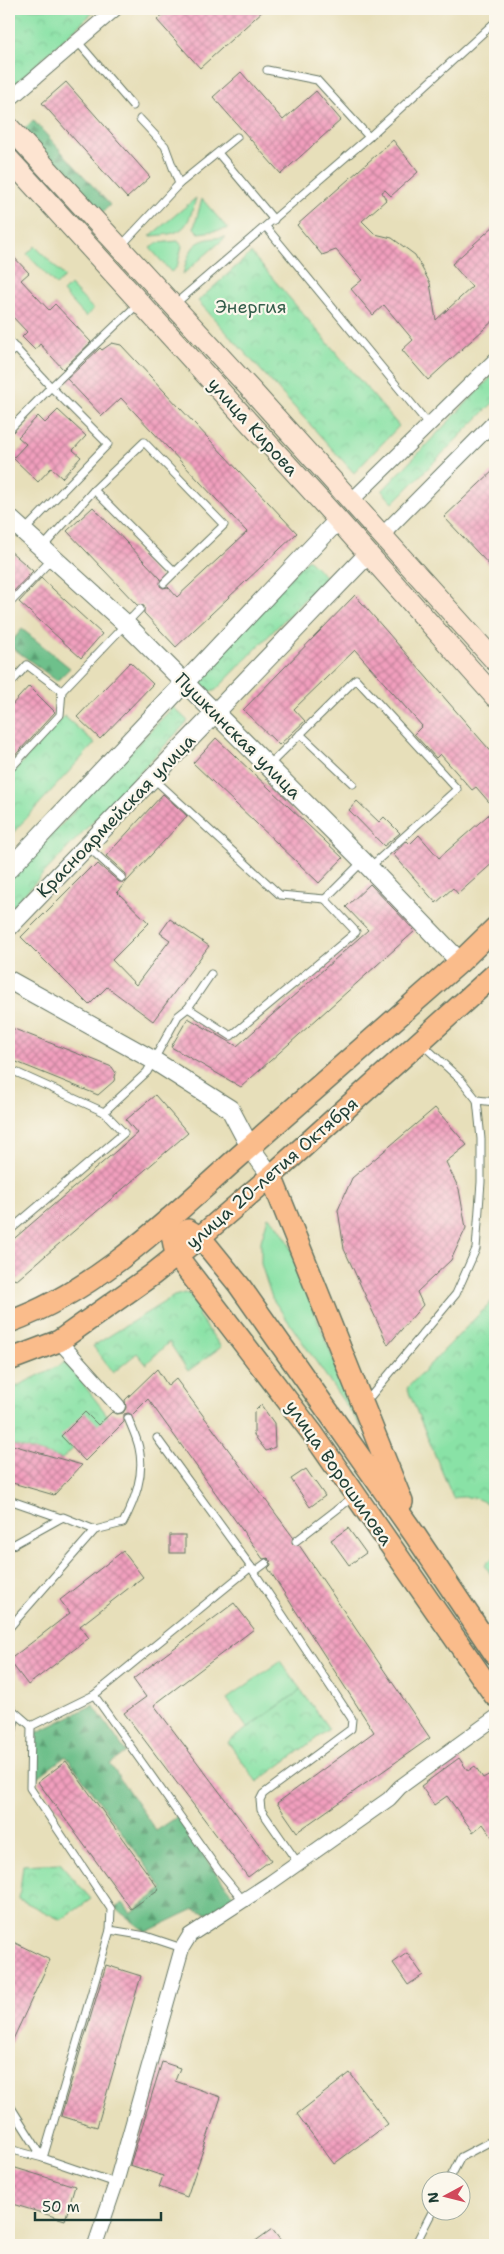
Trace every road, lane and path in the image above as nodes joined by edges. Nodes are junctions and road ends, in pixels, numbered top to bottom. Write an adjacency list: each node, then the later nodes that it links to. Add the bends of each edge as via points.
1 (115, 9): 3 (street)
2 (495, 22): 10 (lane)
3 (77, 41): 5 (street); 6 (lane)
4 (267, 70): 10 (lane, via 317,80)
5 (9, 100)
6 (133, 106)
7 (140, 119): 13 (lane, via 165,146)
8 (9, 127): 16 (main road, улица Кирова)
9 (237, 137): 11 (lane)
10 (368, 137): 14 (lane)
11 (218, 152): 13 (lane); 14 (lane)
12 (9, 159): 17 (main road, улица Кирова)
13 (179, 184): 16 (lane)
14 (274, 220): 15 (lane)
15 (266, 227): 18 (lane); 25 (lane)
16 (119, 248): 18 (main road, улица Кирова)
17 (140, 302): 23 (lane); 30 (main road, улица Кирова)
18 (173, 306): 28 (main road, улица Кирова)
19 (9, 341): 20 (lane)
20 (16, 348): 21 (lane); 23 (lane)
21 (9, 355)
22 (495, 360): 25 (street)
23 (51, 387): 26 (lane); 31 (lane, via 108,444)
24 (495, 421): 32 (street)
25 (430, 426): 28 (street)
26 (9, 430)
27 (94, 490): 33 (lane); 35 (lane); 35 (lane, via 144,442 224,525)
28 (350, 502): 32 (main road, улица Кирова)
29 (9, 518): 31 (street, Пушкинская улица)
30 (338, 520): 34 (main road, улица Кирова); 41 (street)
31 (24, 532): 33 (street, Пушкинская улица)
32 (381, 536): 40 (main road, улица Кирова)
33 (47, 553): 37 (lane); 39 (street, Пушкинская улица)
34 (368, 554): 44 (main road, улица Кирова); 45 (street, Красноармейская улица)
35 (174, 572): 36 (lane)
36 (164, 583)
37 (9, 604)
38 (140, 609): 39 (lane)
39 (126, 624): 41 (street, Пушкинская улица); 43 (lane)
40 (495, 661)
41 (185, 683): 45 (street, Пушкинская улица); 53 (street)
42 (9, 685): 43 (lane, via 27,665)
43 (62, 691): 48 (lane, via 60,715)
44 (495, 697)
45 (215, 713): 47 (street, Пушкинская улица); 49 (street, Красноармейская улица)
46 (300, 734): 47 (lane); 50 (lane); 52 (lane, via 356,679 456,789)
47 (268, 766): 52 (street, Пушкинская улица)
48 (9, 770)
49 (153, 778): 51 (street, Красноармейская улица); 55 (lane, via 280,895)
50 (353, 784)
51 (87, 846): 54 (lane); 56 (street, Красноармейская улица)
52 (366, 864): 55 (lane); 58 (street, Пушкинская улица)
53 (9, 869)
54 (122, 878)
55 (325, 899): 62 (lane, via 356,932 231,1036)
56 (9, 927)
57 (495, 928): 58 (main road, улица 20-летия Октября)
58 (460, 962): 69 (main road, улица 20-летия Октября)
59 (211, 974): 62 (lane)
60 (495, 974): 63 (main road, улица 20-летия Октября)
61 (9, 980): 64 (street)
62 (188, 1008): 64 (lane, via 178,1016)
63 (420, 1042): 66 (lane); 70 (main road, улица 20-летия Октября)
64 (153, 1060): 68 (lane, via 147,1072); 69 (street, via 230,1109)
65 (9, 1069): 68 (lane)
66 (477, 1100): 67 (lane); 78 (lane, via 481,1182 476,1249 456,1294)
67 (495, 1102)
68 (104, 1112): 72 (lane, via 124,1133)
69 (250, 1147): 70 (street); 71 (main road, улица 20-летия Октября)
70 (271, 1176): 73 (main road, улица 20-летия Октября); 78 (main road)
71 (169, 1219): 73 (main road, улица Ворошилова); 74 (main road); 75 (main road, улица 20-летия Октября, via 102,1272 62,1298 35,1313)
72 (9, 1231)
73 (200, 1238): 74 (main road, улица 20-летия Октября); 86 (main road, улица Ворошилова, via 239,1285)
74 (176, 1255): 76 (main road, улица 20-летия Октября); 82 (main road, улица Ворошилова)
75 (9, 1322)
76 (59, 1341): 77 (main road, улица 20-летия Октября); 79 (street)
77 (9, 1360)
78 (363, 1405): 86 (main road)
79 (118, 1406)
80 (128, 1418): 85 (lane, via 139,1448 140,1474 134,1501 124,1523)
81 (157, 1438): 90 (lane)
82 (356, 1495): 87 (lane); 94 (main road, улица Ворошилова)
83 (9, 1500): 84 (lane)
84 (61, 1518): 85 (lane); 88 (lane)
85 (95, 1530): 91 (lane)
86 (415, 1535): 92 (main road, улица Ворошилова)
87 (296, 1541)
88 (9, 1547)
89 (266, 1563): 90 (lane)
90 (252, 1570): 93 (lane); 100 (lane, via 352,1719 351,1730 263,1794 260,1800 261,1810)
91 (9, 1628)
92 (495, 1654)
93 (94, 1695): 98 (lane); 101 (lane)
94 (495, 1696)
95 (9, 1707): 96 (lane)
96 (16, 1714): 98 (lane); 99 (lane)
97 (495, 1718): 100 (street)
98 (31, 1726): 102 (lane, via 30,1788 110,1909)
99 (9, 1750)
100 (298, 1863): 101 (street)
101 (243, 1900): 103 (street, via 190,1934)
102 (110, 1930): 103 (lane, via 146,1936); 107 (lane)
103 (182, 1948): 109 (street)
104 (9, 2104): 107 (lane)
105 (495, 2139): 108 (lane, via 461,2157)
106 (9, 2149): 107 (lane)
107 (43, 2158): 109 (lane)
108 (453, 2172)
109 (116, 2183): 111 (street)
110 (427, 2222): 112 (lane)
111 (95, 2245)
112 (415, 2245)

